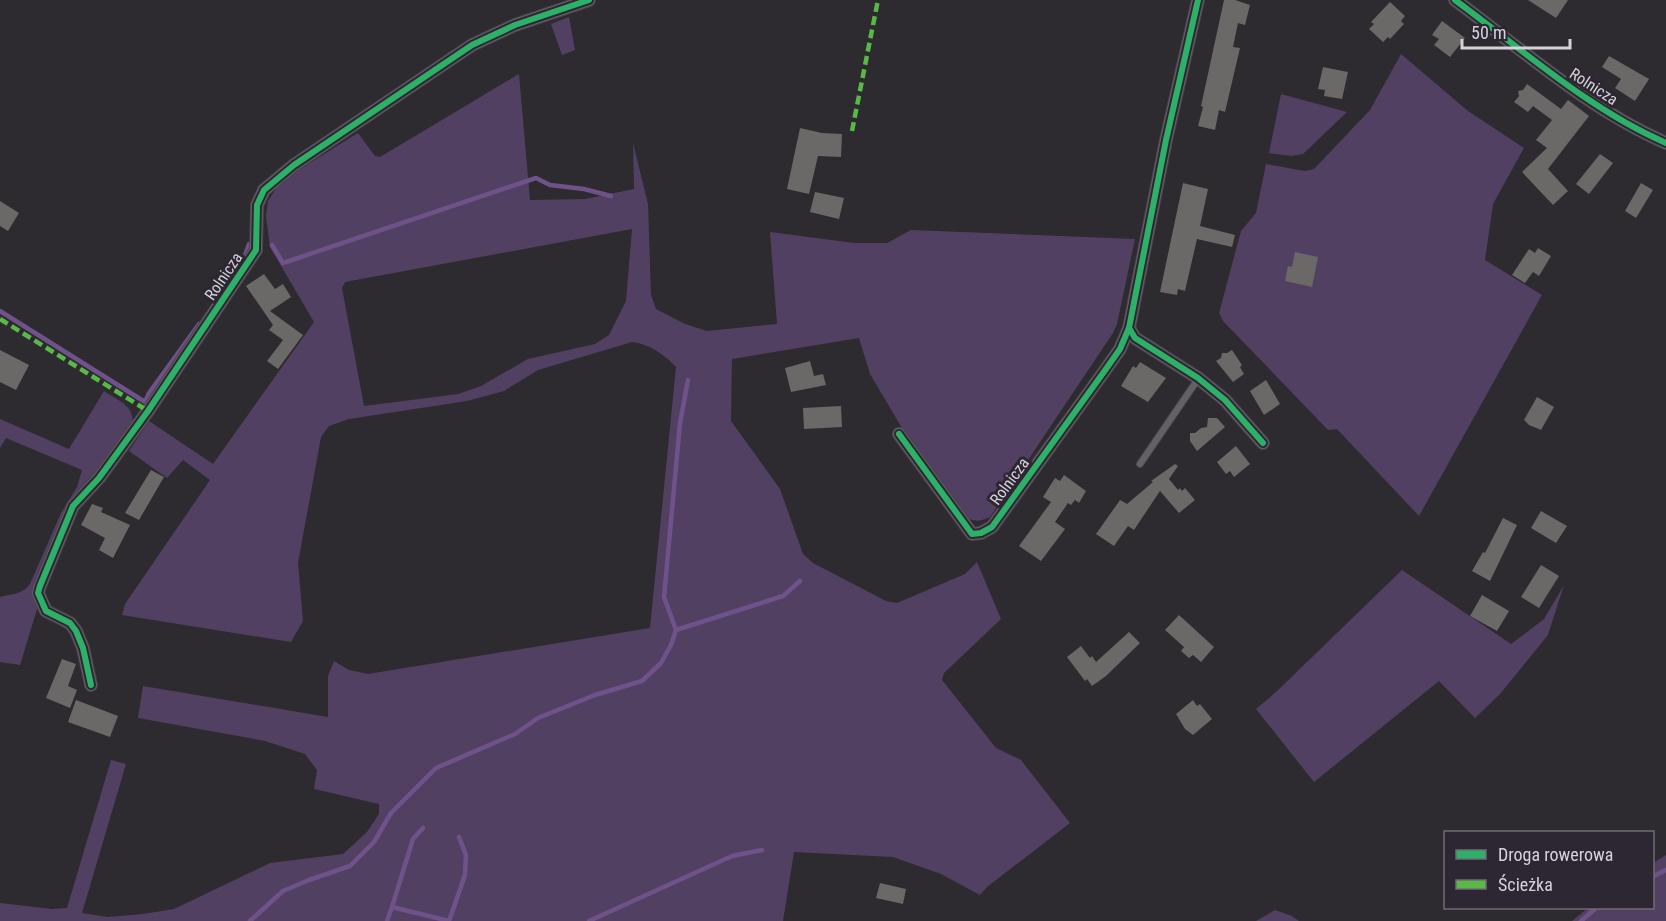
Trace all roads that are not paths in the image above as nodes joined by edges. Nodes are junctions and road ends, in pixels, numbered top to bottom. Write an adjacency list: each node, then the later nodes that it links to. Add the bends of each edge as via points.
1 (589, 0): 10 (street, Rolnicza, via 515,25 472,45 294,165 264,190 257,205 256,250 148,411 99,478 73,506 40,586 38,593 46,612 70,623 80,637)
2 (1198, 0): 5 (street, Rolnicza)
3 (1455, 0): 4 (street, Rolnicza, via 1559,80)
4 (1666, 143)
5 (1129, 328): 6 (street, via 1135,338); 7 (street, Rolnicza, via 1120,349 992,527 981,533 972,534)
6 (1198, 378): 8 (street, via 1225,400); 9 (lane)
7 (899, 434)
8 (1263, 443)
9 (1140, 464)
10 (91, 685)

